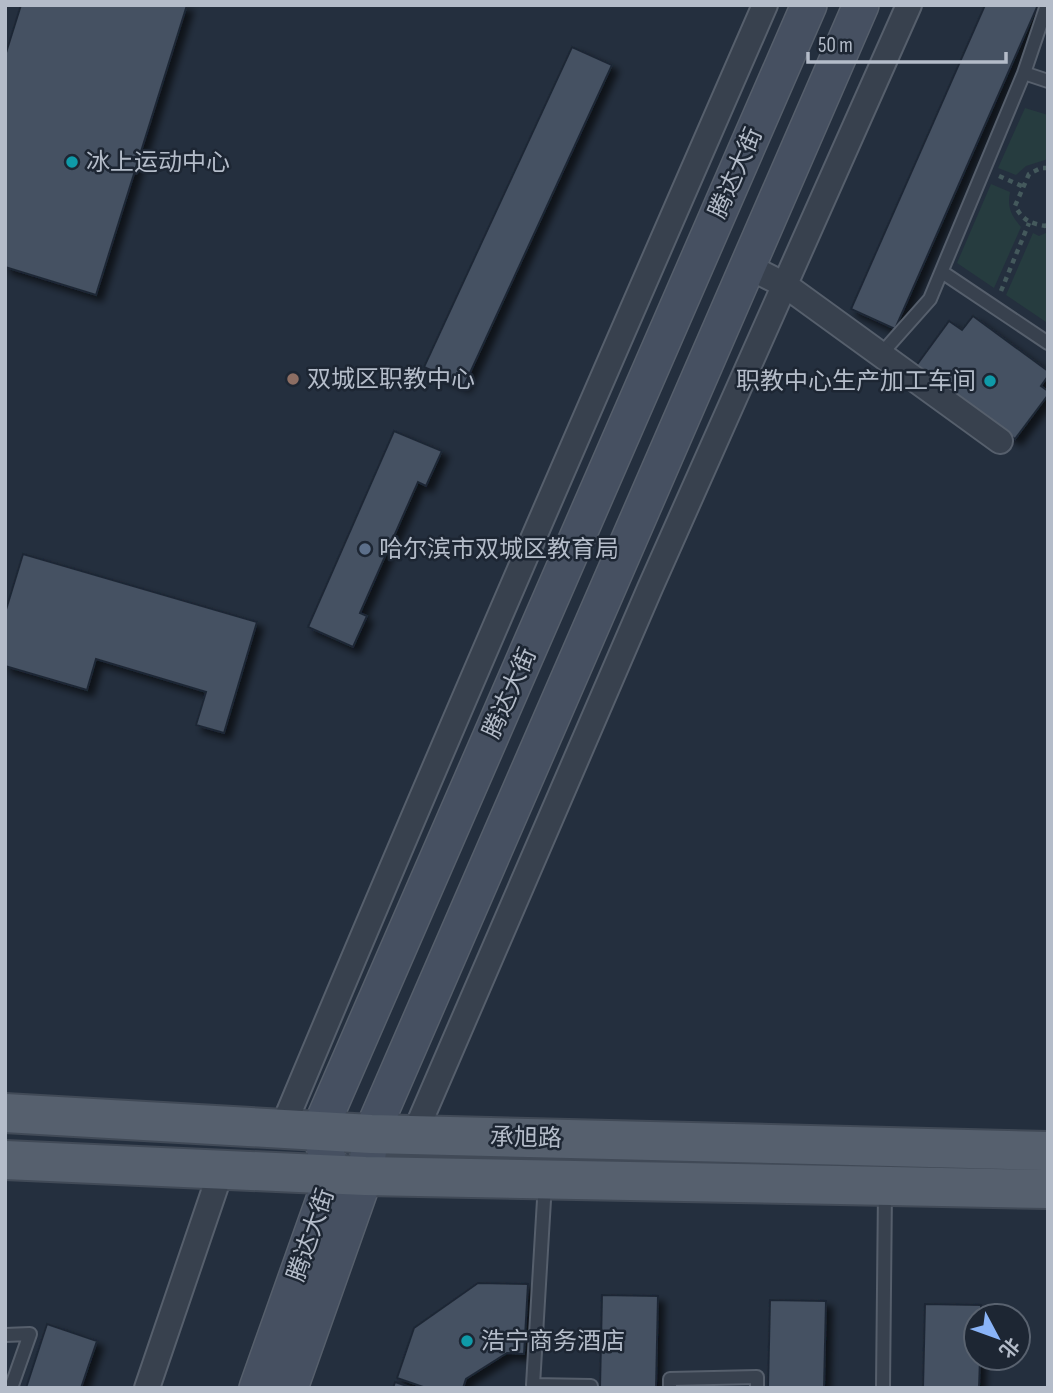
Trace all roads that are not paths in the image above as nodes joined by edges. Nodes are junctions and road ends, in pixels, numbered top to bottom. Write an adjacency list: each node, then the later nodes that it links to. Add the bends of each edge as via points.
1 (765, 5): 15 (street)
2 (809, 5): 16 (main road, 腾达大街)
3 (860, 5): 8 (main road, 腾达大街)
4 (909, 5): 10 (street)
5 (1046, 5): 6 (lane)
6 (1024, 73): 7 (lane); 9 (lane)
7 (1048, 81)
8 (747, 266): 10 (street); 17 (main road, 腾达大街)
9 (942, 272): 11 (lane); 12 (lane, via 930,299)
10 (785, 285): 12 (street); 18 (street)
11 (1048, 343)
12 (882, 353): 13 (street)
13 (1000, 441)
14 (5, 1113): 15 (main road, 承旭路)
15 (282, 1129): 16 (main road, 承旭路)
16 (319, 1131): 17 (main road, 承旭路); 22 (main road, 腾达大街)
17 (370, 1134): 18 (main road, 承旭路); 22 (main road, 腾达大街)
18 (414, 1135): 19 (main road, 承旭路)
19 (1048, 1151)
20 (5, 1160): 21 (main road, 承旭路)
21 (222, 1168): 22 (main road, 承旭路); 28 (street)
22 (349, 1175): 23 (main road, 承旭路); 29 (main road, 腾达大街); 30 (main road, 腾达大街)
23 (546, 1179): 24 (main road, 承旭路); 31 (lane, via 533,1385)
24 (885, 1186): 25 (main road, 承旭路); 34 (lane)
25 (1048, 1189)
26 (5, 1335): 27 (lane, via 30,1334)
27 (11, 1388)
28 (147, 1388)
29 (257, 1388)
30 (290, 1388)
31 (591, 1388)
32 (670, 1388): 33 (lane, via 670,1379 757,1377)
33 (757, 1388)
34 (883, 1388)

